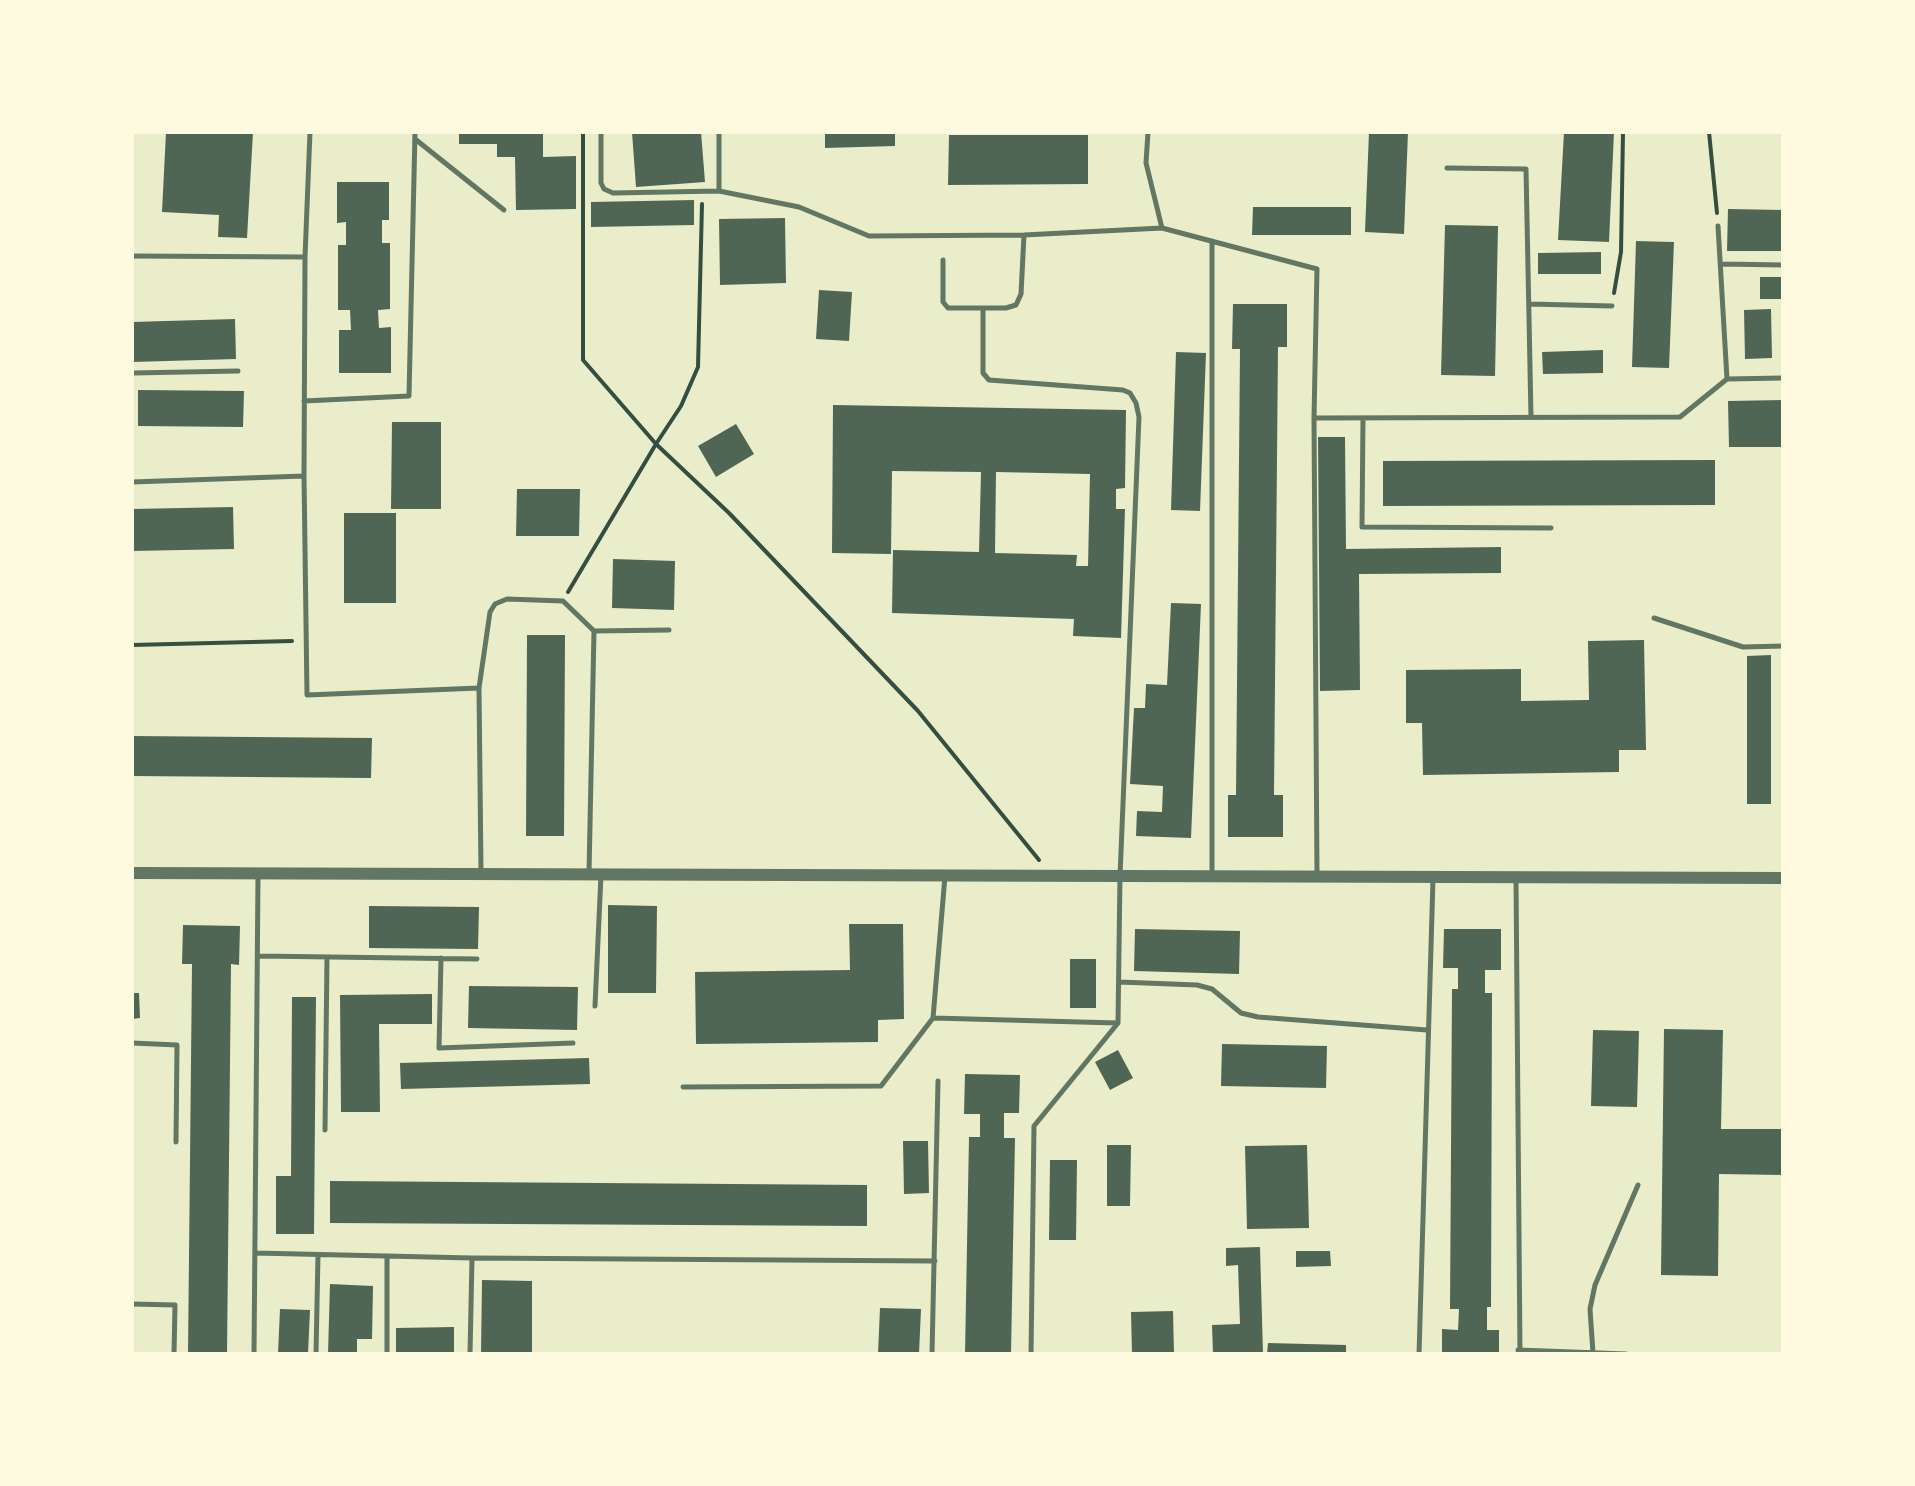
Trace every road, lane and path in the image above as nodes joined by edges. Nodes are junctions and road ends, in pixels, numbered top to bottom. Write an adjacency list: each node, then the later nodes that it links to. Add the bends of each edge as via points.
1 (310, 132): 18 (lane)
2 (583, 132): 33 (path, via 583,360)
3 (601, 132): 11 (lane, via 604,189)
4 (719, 132): 10 (lane)
5 (1148, 132): 14 (lane, via 1146,163)
6 (1623, 132): 23 (path, via 1621,252)
7 (1709, 132): 13 (path)
8 (414, 135): 12 (lane); 29 (lane, via 409,396)
9 (1447, 168): 22 (lane, via 1526,169)
10 (719, 191): 11 (lane); 15 (lane, via 799,207 869,236)
11 (702, 192): 33 (path, via 698,367)
12 (504, 210)
13 (1718, 226): 20 (lane)
14 (1162, 228): 15 (lane); 16 (lane)
15 (1024, 235): 24 (lane, via 1016,305)
16 (1212, 241): 31 (lane, via 1317,269); 52 (lane)
17 (132, 256): 18 (lane)
18 (305, 257): 29 (lane)
19 (943, 260): 24 (lane, via 943,302 948,308)
20 (1721, 264): 21 (lane); 28 (lane)
21 (1783, 265)
22 (1529, 304): 23 (lane); 30 (lane)
23 (1612, 306)
24 (983, 309): 51 (lane, via 983,373 989,380 1111,387 1130,393 1136,403)
25 (238, 371): 26 (lane)
26 (132, 373)
27 (1783, 378): 28 (lane)
28 (1727, 379): 30 (lane, via 1680,417)
29 (304, 401): 34 (lane)
30 (1531, 417): 32 (lane)
31 (1314, 418): 32 (lane); 53 (lane)
32 (1363, 418): 36 (lane, via 1362,527)
33 (656, 444): 37 (path); 50 (path, via 918,711)
34 (304, 476): 35 (lane); 41 (lane)
35 (132, 482)
36 (1551, 528)
37 (563, 601): 40 (lane); 44 (lane, via 507,599 495,604)
38 (1654, 618): 43 (lane, via 1743,647)
39 (669, 630): 40 (lane)
40 (594, 631): 48 (lane)
41 (307, 641): 42 (path); 44 (lane, via 307,695)
42 (132, 645)
43 (1783, 646)
44 (479, 688): 47 (lane)
45 (132, 873): 46 (street)
46 (258, 873): 47 (street); 57 (lane)
47 (481, 874): 48 (street)
48 (595, 874): 49 (street); 62 (lane)
49 (945, 875): 50 (street); 63 (lane)
50 (1051, 876): 51 (street)
51 (1120, 876): 52 (street); 61 (lane)
52 (1212, 876): 53 (street)
53 (1317, 877): 54 (street)
54 (1433, 877): 55 (street); 65 (lane)
55 (1516, 877): 56 (street); 79 (lane)
56 (1783, 878)
57 (258, 956): 58 (lane); 73 (lane)
58 (327, 957): 59 (lane); 70 (lane)
59 (441, 958): 60 (lane); 67 (lane, via 439,1048)
60 (477, 959)
61 (1119, 982): 64 (lane); 65 (lane, via 1197,985 1212,989 1241,1013 1258,1017)
62 (595, 1006)
63 (933, 1018): 64 (lane); 69 (lane, via 881,1086)
64 (1118, 1023): 87 (lane, via 1034,1126)
65 (1427, 1030): 88 (lane)
66 (132, 1043): 71 (lane, via 177,1045)
67 (573, 1043)
68 (938, 1081): 77 (lane)
69 (683, 1087)
70 (325, 1130)
71 (176, 1142)
72 (1638, 1185): 80 (lane, via 1595,1285 1590,1309)
73 (255, 1253): 74 (lane); 82 (lane)
74 (318, 1255): 75 (lane); 83 (lane)
75 (387, 1256): 76 (lane); 84 (lane)
76 (472, 1258): 77 (lane); 85 (lane)
77 (935, 1261): 86 (lane)
78 (132, 1304): 81 (lane, via 175,1305)
79 (1519, 1352): 80 (lane)
80 (1593, 1353): 89 (lane)
81 (174, 1354)
82 (254, 1354)
83 (316, 1354)
84 (387, 1354)
85 (470, 1354)
86 (932, 1354)
87 (1031, 1354)
88 (1419, 1354)
89 (1624, 1354)

